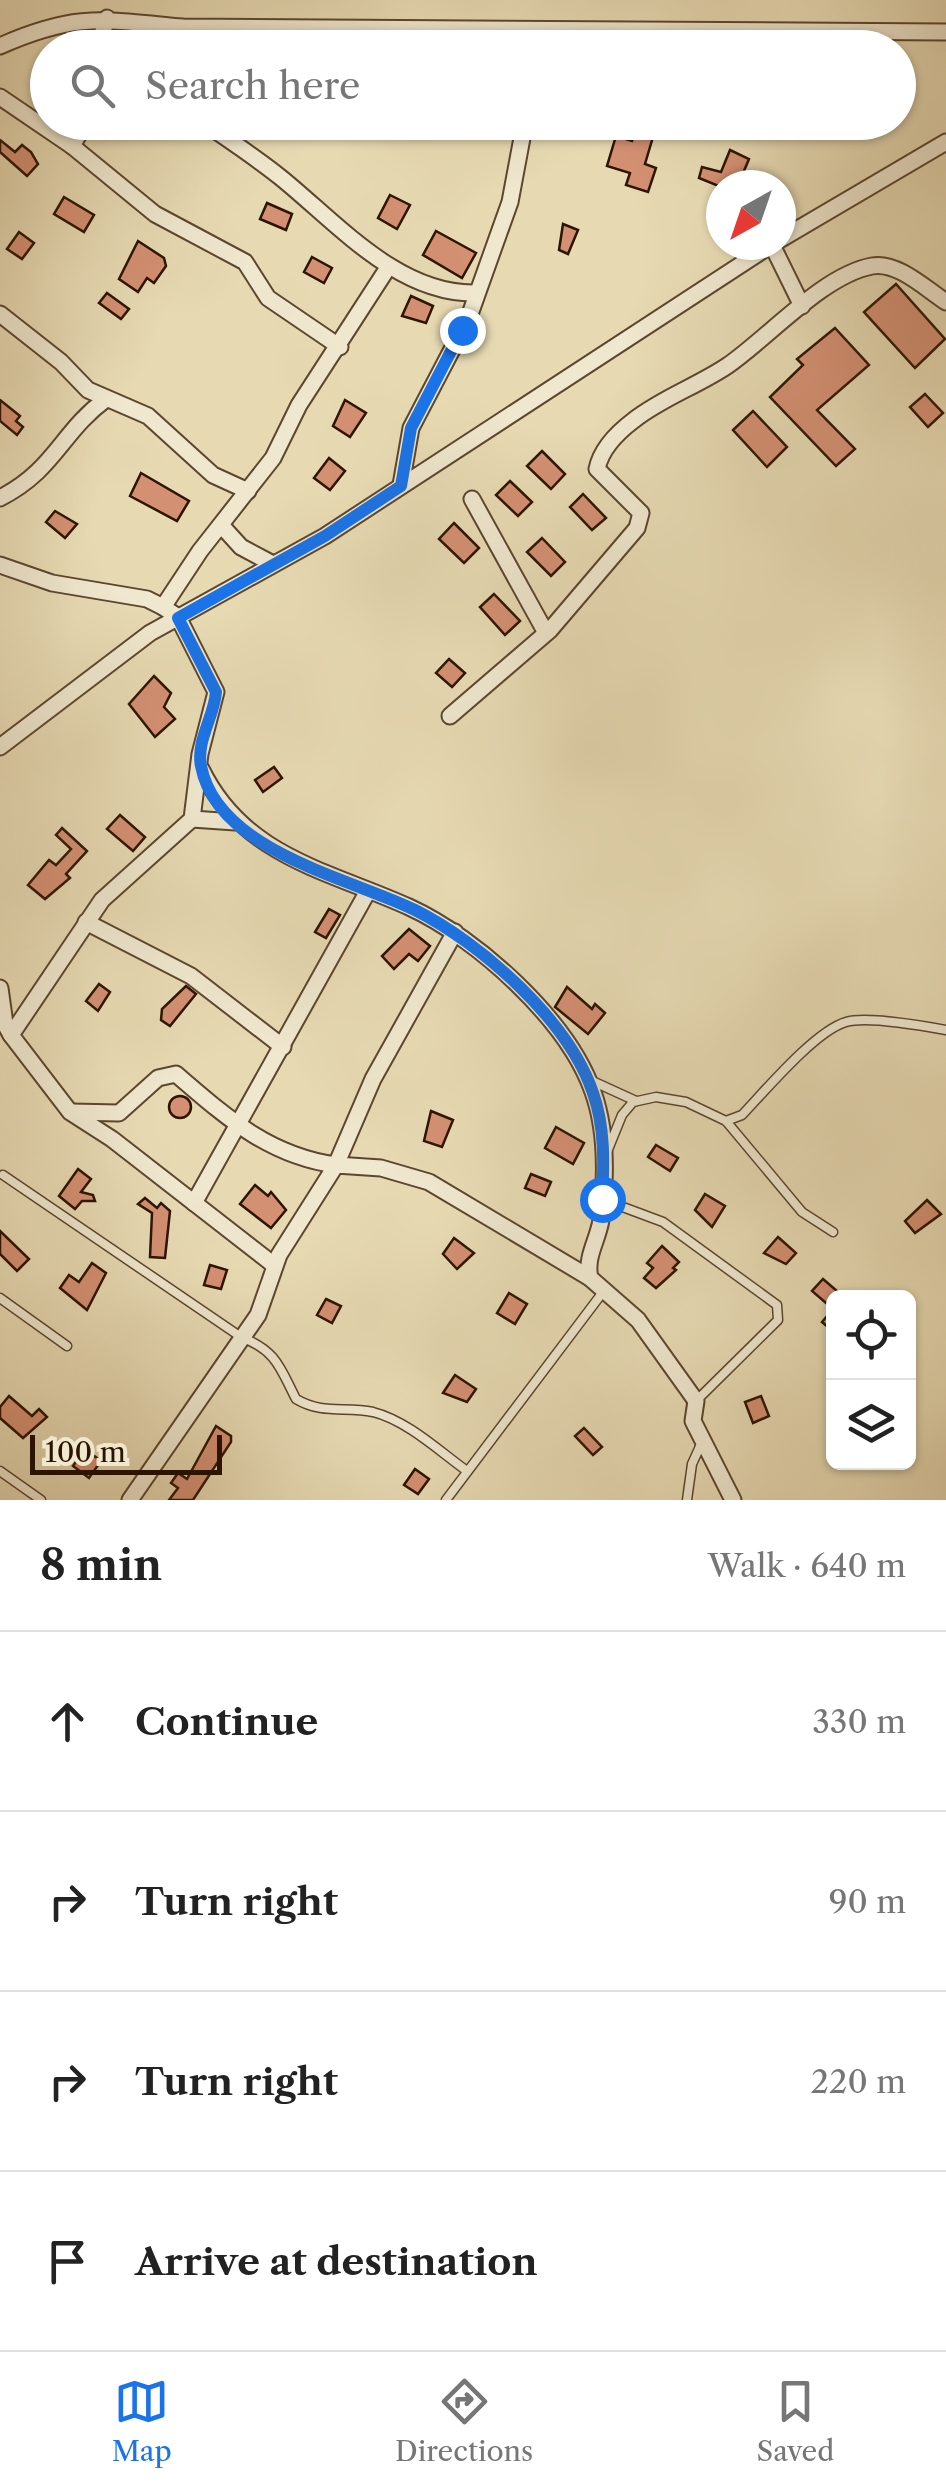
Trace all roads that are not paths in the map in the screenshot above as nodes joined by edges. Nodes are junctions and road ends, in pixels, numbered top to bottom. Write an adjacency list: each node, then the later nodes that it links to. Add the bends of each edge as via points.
1 (107, 18): 2 (street); 3 (street); 4 (street)
2 (40, 30)
3 (103, 30)
4 (285, 30)
5 (946, 32): 6 (street)
6 (916, 33)
7 (30, 34): 8 (street)
8 (0, 46)
9 (0, 97): 10 (street)
10 (30, 117)
11 (63, 140): 16 (street)
12 (76, 140): 16 (street)
13 (228, 140): 20 (street)
14 (522, 140): 21 (street, via 510,202)
15 (946, 142): 17 (street)
16 (72, 146): 25 (street, via 155,214 245,262 268,298)
17 (796, 230)
18 (748, 260): 27 (street)
19 (779, 260): 23 (street)
20 (389, 266): 21 (street, via 444,290); 25 (street)
21 (476, 293): 27 (street, via 411,428)
22 (946, 302): 23 (street, via 876,264)
23 (802, 306): 36 (street, via 725,368 636,418 608,446 598,468 641,520)
24 (0, 314): 26 (street)
25 (340, 347): 28 (street)
26 (106, 398): 28 (street, via 148,416 212,475); 29 (street, via 39,475)
27 (401, 486): 32 (street)
28 (248, 491): 31 (street)
29 (0, 498)
30 (472, 498): 36 (street)
31 (221, 525): 32 (street, via 241,547); 34 (street)
32 (273, 564): 35 (street)
33 (0, 565): 34 (street)
34 (163, 607): 35 (street)
35 (178, 618): 38 (street); 39 (street, via 216,692)
36 (546, 633): 37 (street)
37 (450, 716)
38 (0, 747)
39 (201, 770): 40 (street); 41 (street)
40 (192, 819): 41 (street); 43 (street)
41 (235, 822): 42 (street, via 276,850)
42 (368, 890): 44 (street); 48 (street)
43 (86, 922): 47 (street); 48 (street, via 162,958)
44 (456, 932): 49 (street, via 528,998 566,1041); 55 (street, via 373,1079)
45 (0, 988): 47 (street)
46 (946, 1030): 52 (lane, via 846,1021 742,1115)
47 (11, 1036): 51 (street)
48 (283, 1047): 53 (street)
49 (587, 1078): 50 (lane); 54 (street)
50 (636, 1101): 52 (lane, via 667,1097); 54 (lane, via 622,1115)
51 (70, 1112): 53 (street, via 119,1113 167,1073); 58 (street)
52 (726, 1121): 59 (lane, via 802,1212)
53 (237, 1124): 55 (street, via 286,1155); 58 (street)
54 (604, 1161): 57 (street)
55 (336, 1165): 60 (street); 61 (street, via 381,1168 429,1182)
56 (3, 1175): 64 (lane)
57 (602, 1199): 61 (street); 66 (lane, via 663,1222 777,1305 778,1320)
58 (194, 1203): 60 (street)
59 (833, 1232)
60 (274, 1265): 64 (street, via 263,1305)
61 (590, 1278): 62 (street)
62 (604, 1289): 66 (street, via 638,1320); 69 (lane)
63 (0, 1298): 65 (lane)
64 (242, 1338): 69 (lane, via 278,1360 296,1399 332,1412 374,1412); 71 (street)
65 (68, 1346)
66 (696, 1401): 67 (street, via 693,1421)
67 (702, 1442): 73 (lane); 74 (street)
68 (0, 1471): 70 (lane)
69 (467, 1472): 72 (lane)
70 (41, 1500)
71 (130, 1500)
72 (446, 1500)
73 (687, 1500)
74 (733, 1500)

